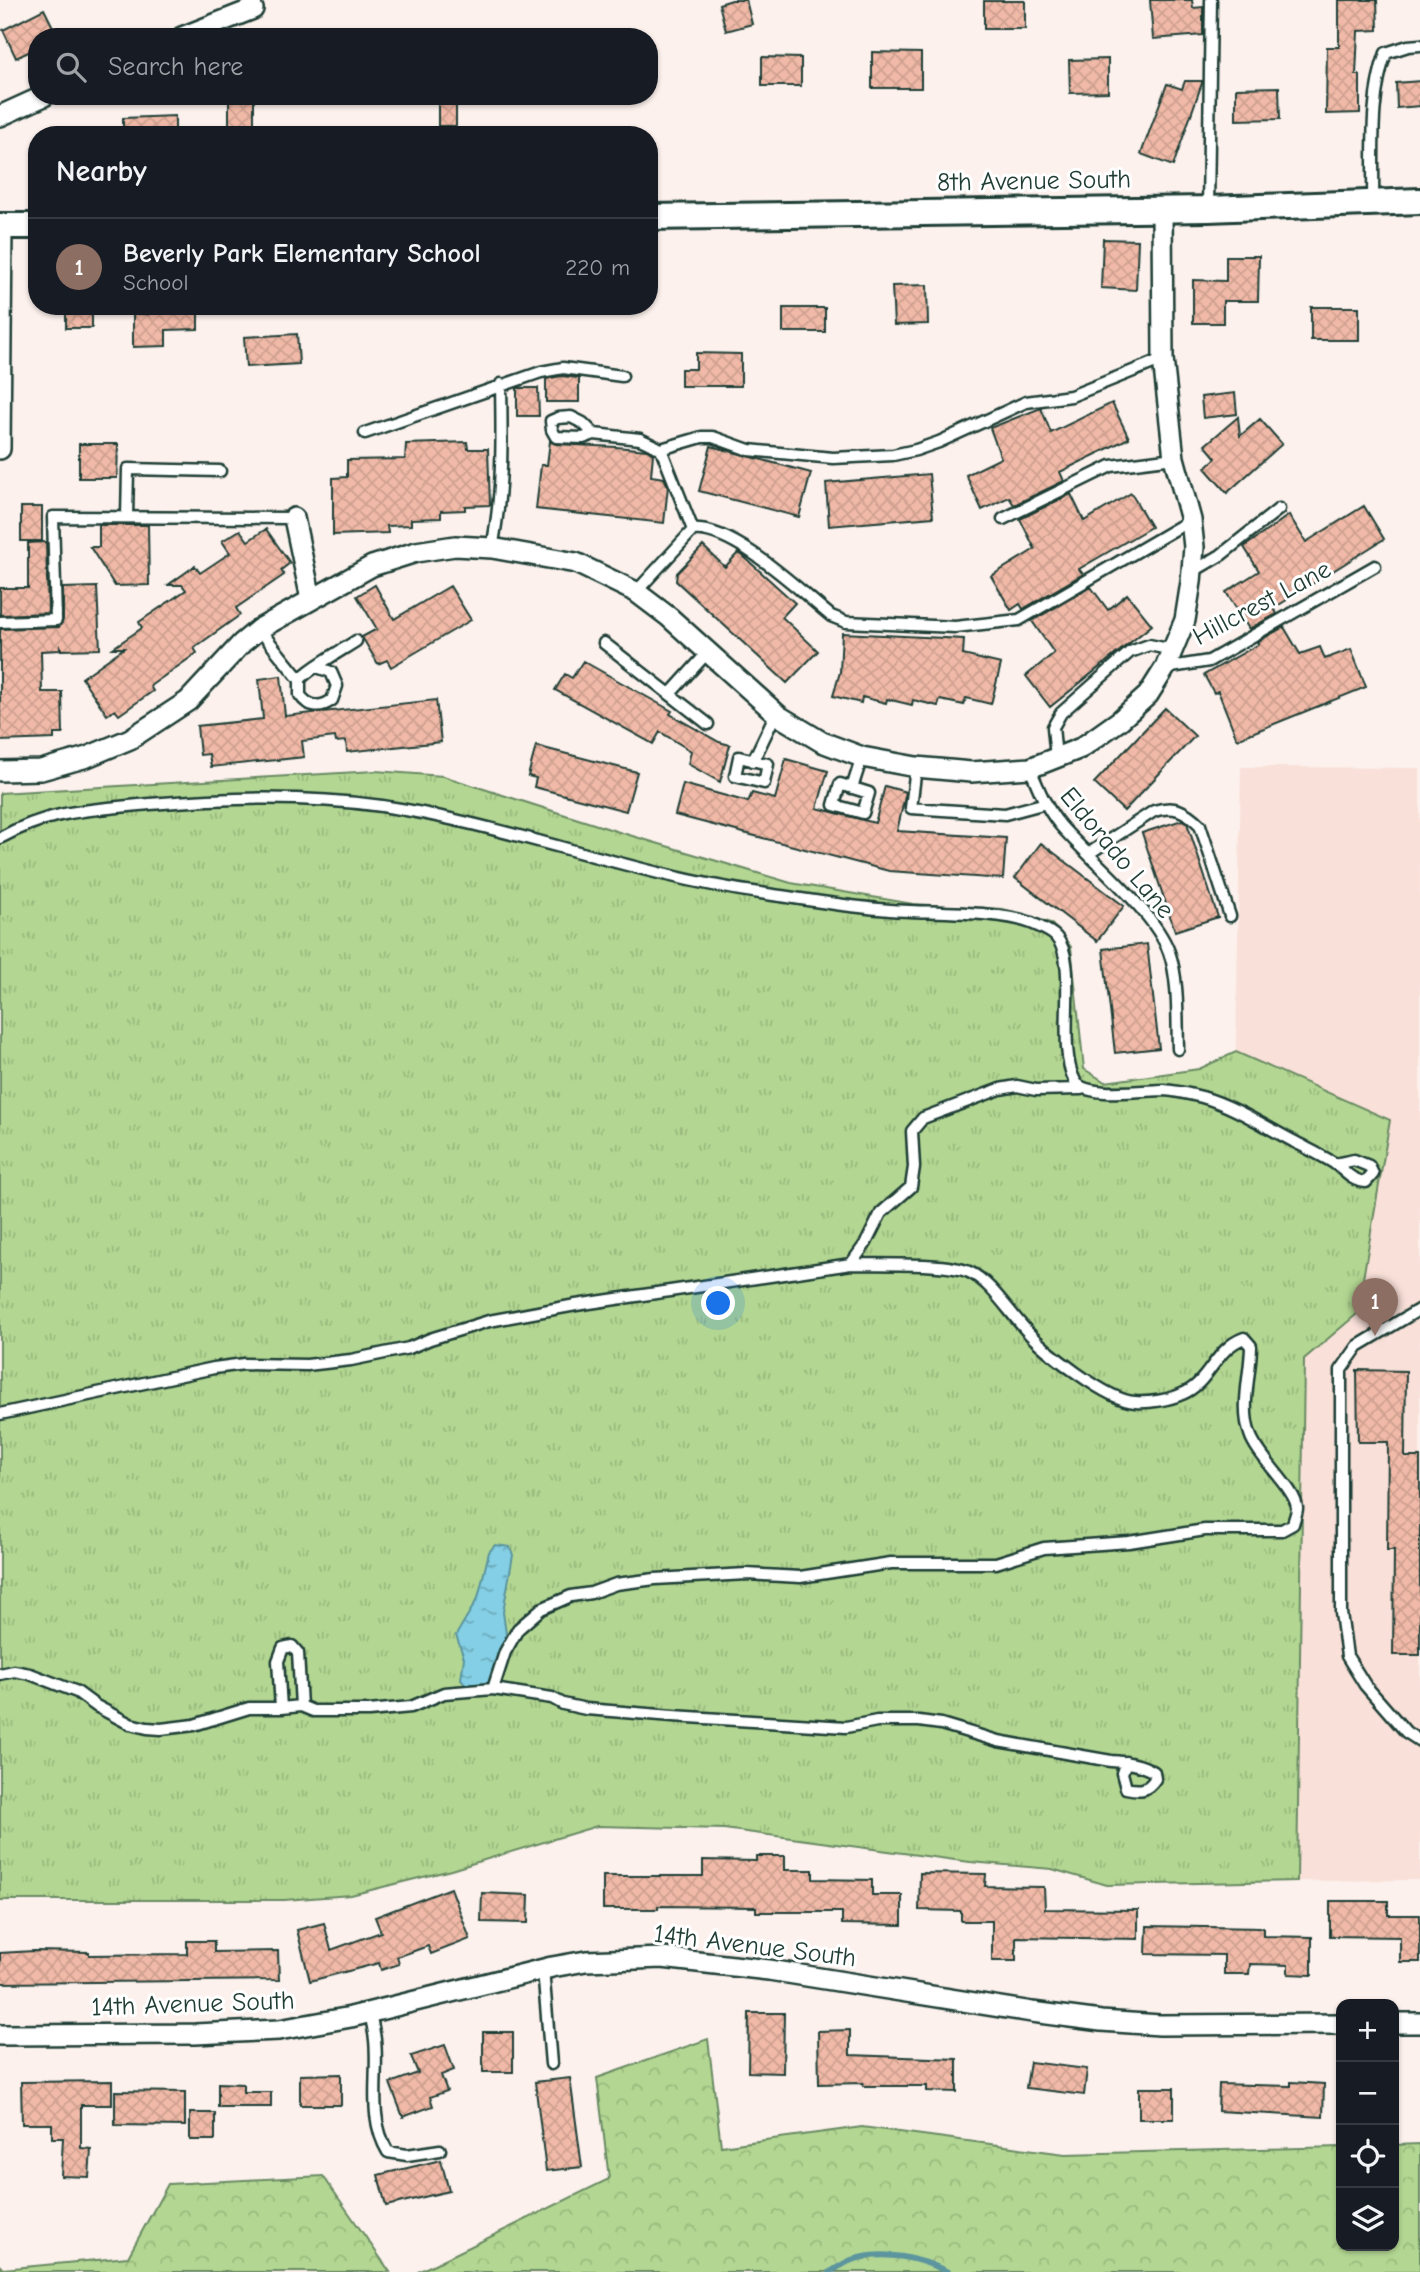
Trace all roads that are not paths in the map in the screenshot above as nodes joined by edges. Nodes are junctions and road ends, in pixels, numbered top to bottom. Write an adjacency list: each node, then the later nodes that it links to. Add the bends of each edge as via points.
1 (1211, 0): 10 (lane)
2 (254, 9): 3 (street)
3 (205, 28)
4 (1420, 45): 8 (lane, via 1386,53 1381,68)
5 (28, 103): 6 (street)
6 (0, 116)
7 (1420, 201): 8 (street, 8th Avenue South)
8 (1373, 203): 10 (street, 8th Avenue South)
9 (1162, 209): 10 (street, 8th Avenue South); 11 (street, 8th Avenue South); 14 (street)
10 (1208, 209)
11 (658, 217)
12 (1, 226): 13 (street); 19 (street)
13 (28, 226)
14 (1163, 359): 20 (lane, via 1072,396 1027,402 939,442 893,455 833,458 749,450 713,437); 21 (street)
15 (622, 376): 16 (lane, via 563,368)
16 (501, 384): 17 (lane); 29 (lane, via 503,462)
17 (365, 433)
18 (594, 434): 20 (lane, via 640,439)
19 (0, 449)
20 (661, 449): 28 (lane)
21 (1174, 458): 26 (lane, via 1111,466); 27 (street)
22 (220, 471): 24 (lane, via 128,469)
23 (1279, 509): 31 (lane)
24 (127, 517): 25 (lane); 34 (lane, via 53,517 56,620)
25 (294, 518): 33 (street)
26 (1003, 519)
27 (1191, 520): 28 (lane, via 1019,620 956,627 846,622 831,616 741,545 704,529); 31 (street)
28 (693, 530): 32 (lane)
29 (492, 548): 32 (street, via 576,563); 33 (street, via 455,546 416,552 372,566)
30 (1375, 566): 39 (lane, Hillcrest Lane, via 1209,661)
31 (1192, 572): 39 (street, via 1185,620)
32 (636, 592): 38 (street)
33 (311, 599): 35 (street)
34 (0, 622)
35 (259, 629): 41 (lane); 50 (street, via 188,701 130,738 41,770)
36 (356, 641): 40 (lane)
37 (604, 643): 42 (lane)
38 (708, 652): 42 (lane); 43 (street)
39 (1169, 659): 46 (street, via 1148,695 1119,721 1081,748); 46 (lane, Hillcrest Lane, via 1149,645 1130,652 1061,713 1053,727)
40 (317, 667): 41 (lane); 41 (lane, via 336,679 336,694 326,705 304,701)
41 (299, 680)
42 (670, 694): 44 (lane)
43 (776, 713): 45 (street, via 822,742); 47 (lane)
44 (708, 724)
45 (862, 757): 48 (street); 51 (lane)
46 (1056, 758): 49 (street)
47 (753, 761)
48 (916, 767): 49 (street, via 971,772); 52 (lane, via 911,808 1006,814)
49 (1030, 768): 52 (lane, Eldorado Lane)
50 (0, 771)
51 (852, 788)
52 (1046, 803): 54 (lane, Eldorado Lane)
53 (0, 838): 57 (lane, via 35,821 102,808 231,798 340,802 415,812 754,892 886,910 1009,917 1033,923 1057,938 1067,967 1068,1058 1074,1081)
54 (1088, 854): 55 (lane, via 1154,811 1179,808 1200,825); 56 (lane, Eldorado Lane, via 1155,926 1169,952)
55 (1230, 916)
56 (1178, 1049)
57 (1081, 1088): 58 (lane, via 1159,1090 1204,1098); 59 (lane, via 1000,1089 923,1118 912,1131 915,1167 911,1187 881,1213)
58 (1335, 1164)
59 (851, 1264): 61 (lane, via 501,1319 409,1348 351,1360 214,1368); 63 (lane, via 969,1272 989,1287 1053,1357 1110,1395 1133,1402 1182,1394 1197,1386 1221,1352 1244,1338 1251,1346 1249,1434 1294,1496 1293,1524 1282,1530 1205,1530 1044,1548 996,1563 891,1563 800,1577 747,1574 617,1584 541,1609 518,1629)
60 (1420, 1309): 66 (lane, via 1358,1346 1341,1370 1341,1613 1348,1656 1365,1685 1406,1732)
61 (0, 1414)
62 (0, 1674): 65 (lane, via 30,1674 147,1728 194,1725 249,1708)
63 (493, 1689): 64 (lane, via 444,1693 411,1707 369,1711 313,1711); 67 (lane, via 552,1698 586,1709 673,1716 846,1727 919,1721 998,1741)
64 (300, 1706): 65 (lane); 65 (lane, via 299,1653 292,1646 283,1648 278,1661)
65 (281, 1708)
66 (1420, 1741)
67 (1126, 1762)
68 (543, 1969): 69 (street, 14th Avenue South); 71 (street, 14th Avenue South, via 586,1961 662,1958 1101,2021); 74 (lane)
69 (370, 2013): 73 (street, 14th Avenue South, via 240,2033); 75 (lane, via 376,2041 375,2102 381,2139 388,2152 407,2155)
70 (1420, 2023): 72 (street)
71 (1336, 2024)
72 (1399, 2024)
73 (0, 2035)
74 (551, 2064)
75 (440, 2150)

